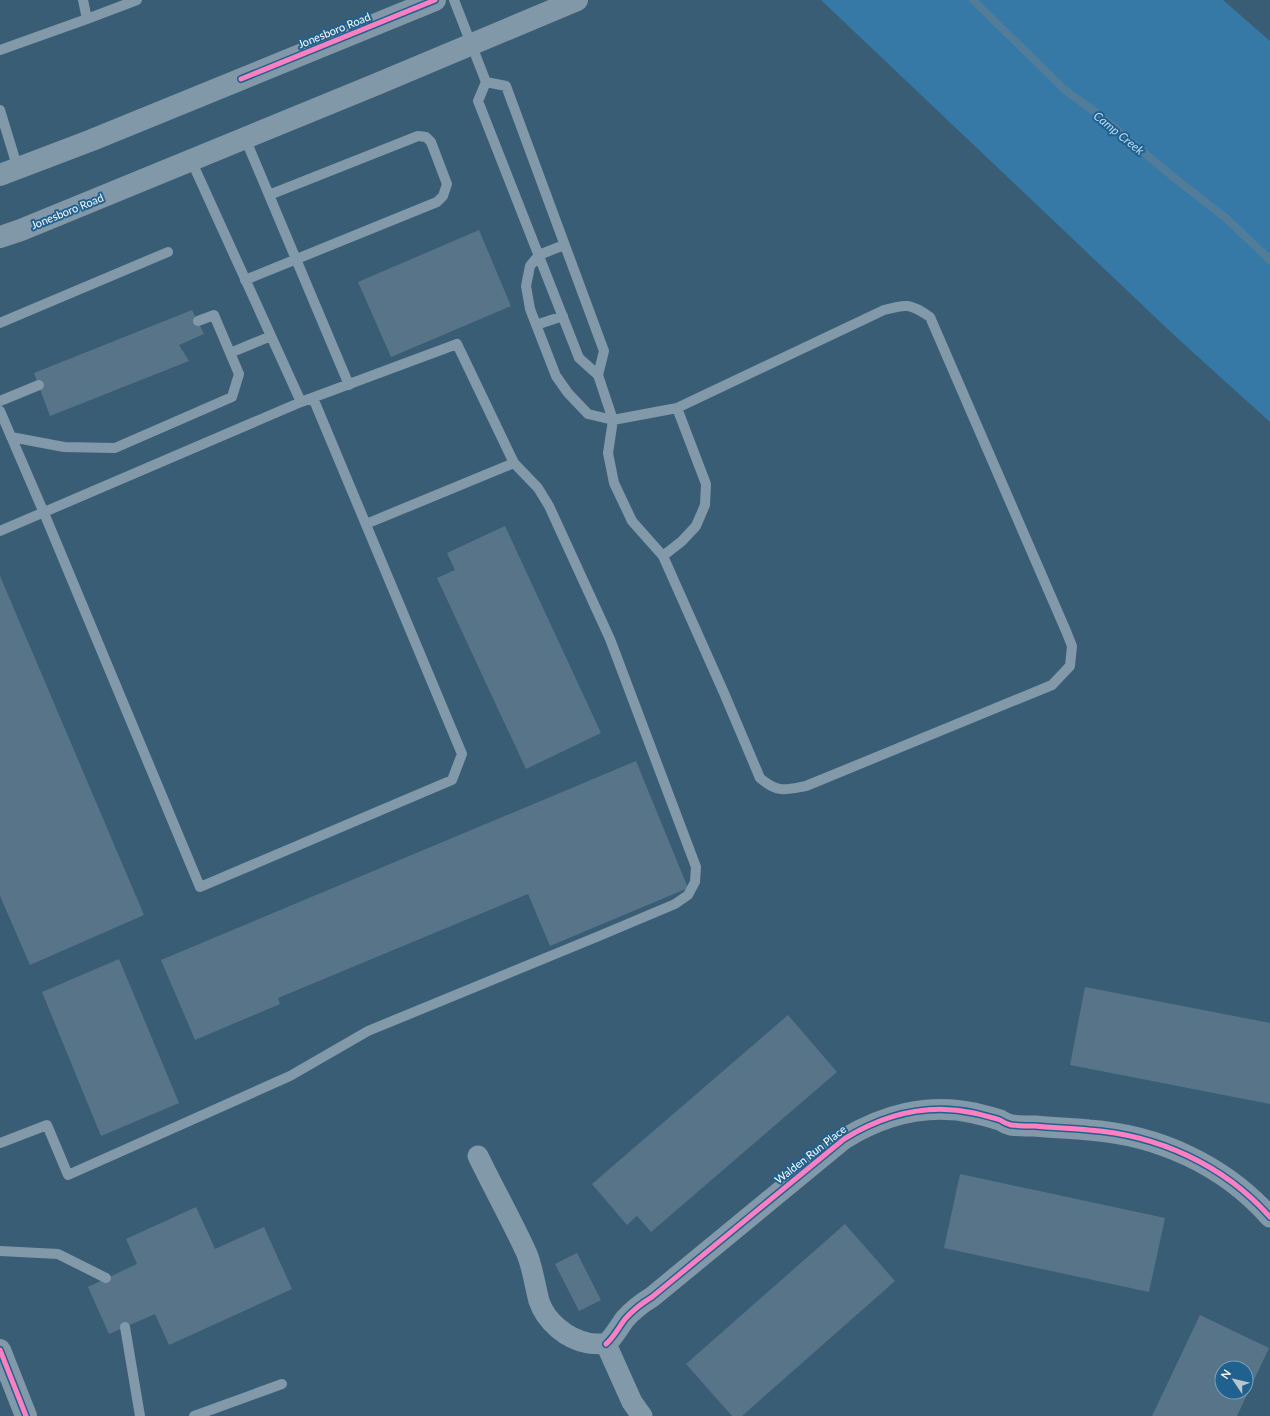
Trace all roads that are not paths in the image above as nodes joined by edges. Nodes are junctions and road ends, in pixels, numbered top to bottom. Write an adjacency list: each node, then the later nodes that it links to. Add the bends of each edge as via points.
1 (83, 0): 6 (lane)
2 (137, 0): 6 (lane)
3 (435, 0): 13 (main road, Jonesboro Road)
4 (454, 0): 7 (lane)
5 (577, 0): 7 (main road, Jonesboro Road)
6 (87, 19): 8 (lane)
7 (472, 44): 9 (lane); 11 (main road, Jonesboro Road)
8 (0, 50)
9 (486, 82): 16 (lane, via 506,86); 18 (lane, via 478,101)
10 (0, 110): 13 (lane)
11 (245, 138): 12 (main road, Jonesboro Road); 14 (lane)
12 (191, 160): 15 (main road, Jonesboro Road); 20 (lane)
13 (9, 172)
14 (269, 195): 19 (lane); 19 (lane, via 418,136 426,137 431,142 447,184 443,196 437,202)
15 (0, 237)
16 (564, 245): 18 (lane); 27 (lane, via 604,351)
17 (168, 252): 23 (lane)
18 (539, 255): 21 (lane); 24 (lane, via 530,266 526,286)
19 (296, 258): 20 (lane); 29 (lane)
20 (246, 280): 25 (lane)
21 (563, 316): 24 (lane); 27 (lane, via 579,358)
22 (198, 321): 26 (lane, via 214,315)
23 (0, 323)
24 (536, 325): 35 (lane, via 556,376 568,393 588,414)
25 (271, 336): 26 (lane); 32 (lane)
26 (230, 353): 36 (lane, via 239,374 232,397 115,448 64,447)
27 (598, 375): 35 (lane)
28 (39, 385): 31 (lane)
29 (349, 385): 30 (lane); 37 (lane, via 457,344)
30 (313, 398): 32 (lane); 39 (lane)
31 (0, 401)
32 (302, 402): 38 (lane)
33 (677, 408): 35 (lane); 41 (lane, via 706,484 705,505 696,526); 41 (lane, via 884,310 903,305 918,309 930,317 1063,624 1072,646 1070,666 1052,685 806,786 784,790 770,786 760,778)
34 (0, 411): 36 (lane)
35 (613, 420): 41 (lane, via 608,453 614,483 632,521)
36 (11, 437): 38 (lane)
37 (514, 463): 39 (lane); 42 (lane, via 538,488 550,506 610,639 696,867 695,882 688,894 675,904 368,1031 290,1076 68,1175 47,1125)
38 (44, 513): 39 (lane, via 200,886 452,780 462,754); 40 (lane)
39 (366, 524)
40 (0, 531)
41 (663, 556)
42 (0, 1143)
43 (478, 1156): 48 (street, via 528,1256 540,1303 547,1316 567,1335 589,1343)
44 (1270, 1217): 48 (street, Walden Run Place, via 1246,1193 1213,1169 1156,1143 1133,1136 1010,1125 961,1111 904,1113 877,1121 844,1139 638,1307)
45 (0, 1251): 46 (lane, via 58,1254)
46 (106, 1278)
47 (125, 1327): 52 (lane)
48 (606, 1344): 54 (street, via 632,1402)
49 (0, 1350): 51 (street)
50 (282, 1384): 53 (lane)
51 (26, 1416)
52 (140, 1416)
53 (194, 1416)
54 (642, 1416)

